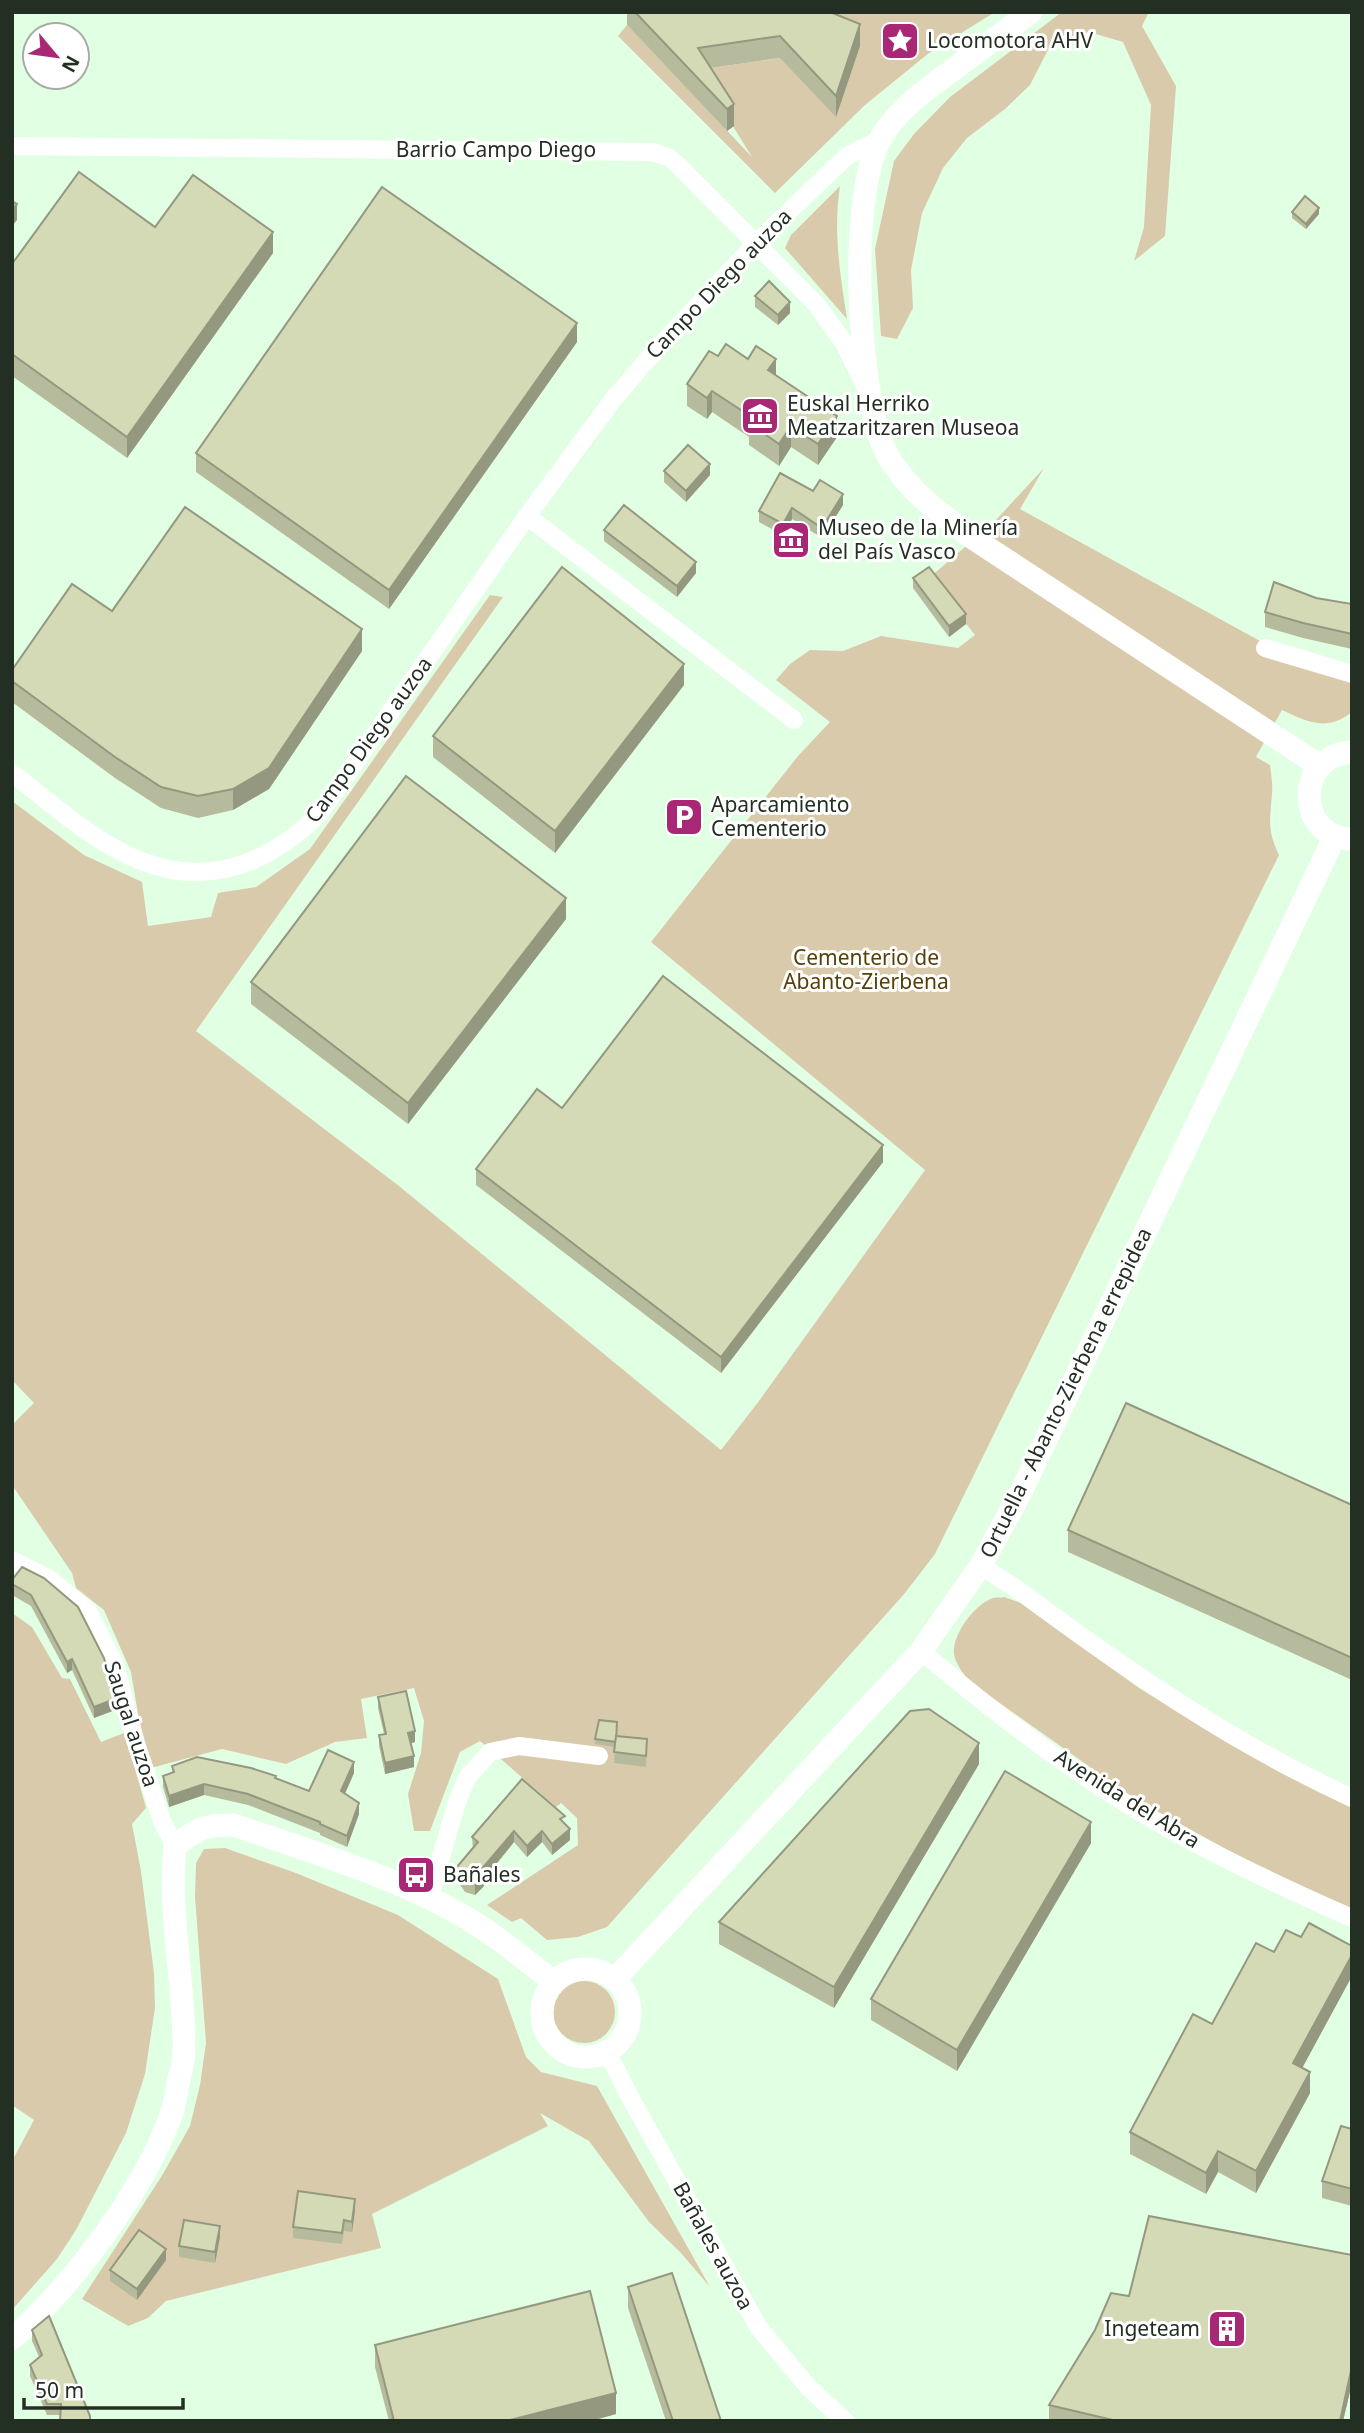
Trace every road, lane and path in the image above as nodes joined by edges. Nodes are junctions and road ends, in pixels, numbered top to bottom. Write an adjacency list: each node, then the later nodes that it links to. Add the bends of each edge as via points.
1 (1031, 12): 2 (street, via 915,98)
2 (879, 140): 4 (street, Campo Diego auzoa, via 847,156); 5 (street, via 866,184 859,262)
3 (12, 146): 4 (street, Barrio Campo Diego, via 653,152 678,165)
4 (756, 243): 5 (street, Barrio Campo Diego, via 817,305 844,343); 6 (street, Campo Diego auzoa, via 637,371)
5 (868, 392): 11 (street, via 882,444 902,476 934,510)
6 (527, 516): 9 (street); 12 (street, Campo Diego auzoa, via 320,813 275,851 238,867 179,872 117,850)
7 (1265, 648): 8 (street)
8 (1352, 674)
9 (794, 720)
10 (1352, 752): 11 (street, via 1338,754)
11 (1320, 766): 13 (street, via 1308,791 1309,805 1323,829)
12 (12, 773)
13 (1343, 838): 15 (street, Ortuella - Abanto-Zierbena errepidea)
14 (12, 1560): 19 (street, Saugal auzoa, via 50,1579 88,1611 115,1665 158,1808)
15 (981, 1565): 16 (street, Ortuella - Abanto-Zierbena errepidea); 18 (street, via 1214,1726)
16 (921, 1651): 21 (street, Avenida del Abra, via 1031,1738 1156,1821); 22 (street, Ortuella - Abanto-Zierbena errepidea)
17 (599, 1755): 20 (street, via 519,1746 490,1752 467,1777)
18 (1352, 1798)
19 (175, 1846): 20 (street, via 193,1831 213,1824 234,1825 363,1870); 25 (street, via 172,1903 184,2001 184,2057 171,2114 114,2221)
20 (429, 1899): 23 (street, via 501,1940)
21 (1352, 1918)
22 (615, 1979): 23 (street, via 591,1968 565,1973); 24 (street, via 629,1999 631,2011 625,2035)
23 (554, 1982): 24 (street, via 546,1994 542,2021 555,2045 580,2057)
24 (607, 2052): 26 (street, Bañales auzoa, via 759,2328 809,2388)
25 (12, 2339)
26 (845, 2421)

